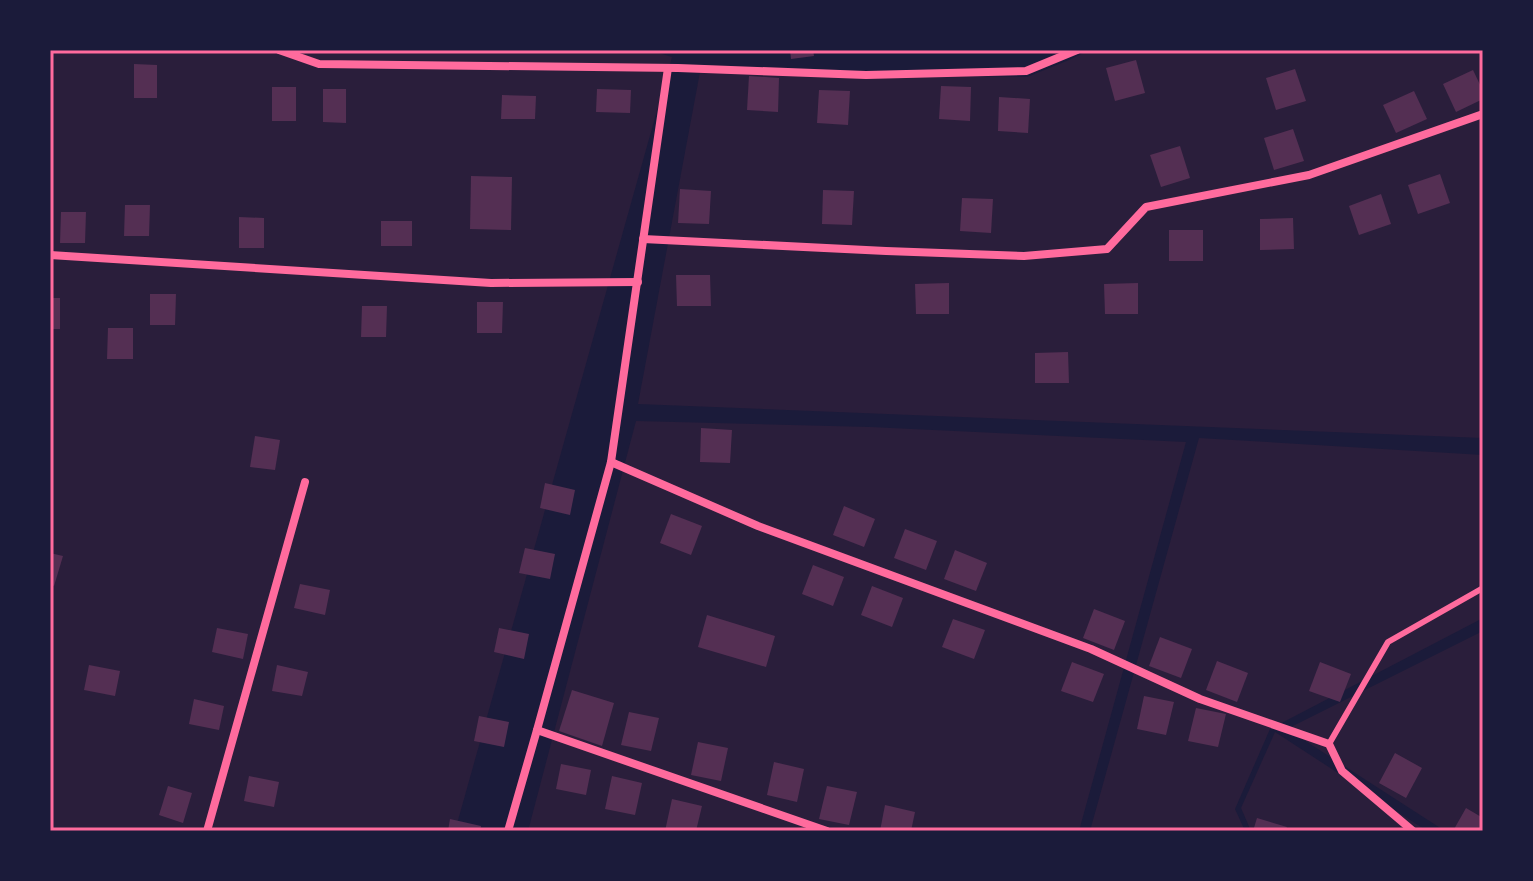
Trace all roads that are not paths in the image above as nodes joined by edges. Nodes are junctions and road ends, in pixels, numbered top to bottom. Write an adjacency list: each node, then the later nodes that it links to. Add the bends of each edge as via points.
1 (279, 50): 3 (street, via 319,64)
2 (1077, 50): 3 (street, via 1026,71 866,75)
3 (673, 68): 5 (street)
4 (1483, 114): 5 (street, via 1309,175 1146,207 1107,249 1024,256)
5 (643, 239): 7 (street)
6 (50, 255): 7 (street, via 491,283)
7 (638, 282): 8 (street)
8 (611, 462): 11 (street); 12 (street, via 758,526)
9 (305, 482): 13 (street)
10 (1483, 588): 12 (lane, via 1388,642)
11 (537, 730): 14 (street); 15 (street)
12 (1329, 744): 16 (street, via 1342,771)
13 (207, 831)
14 (508, 831)
15 (827, 831)
16 (1413, 831)

